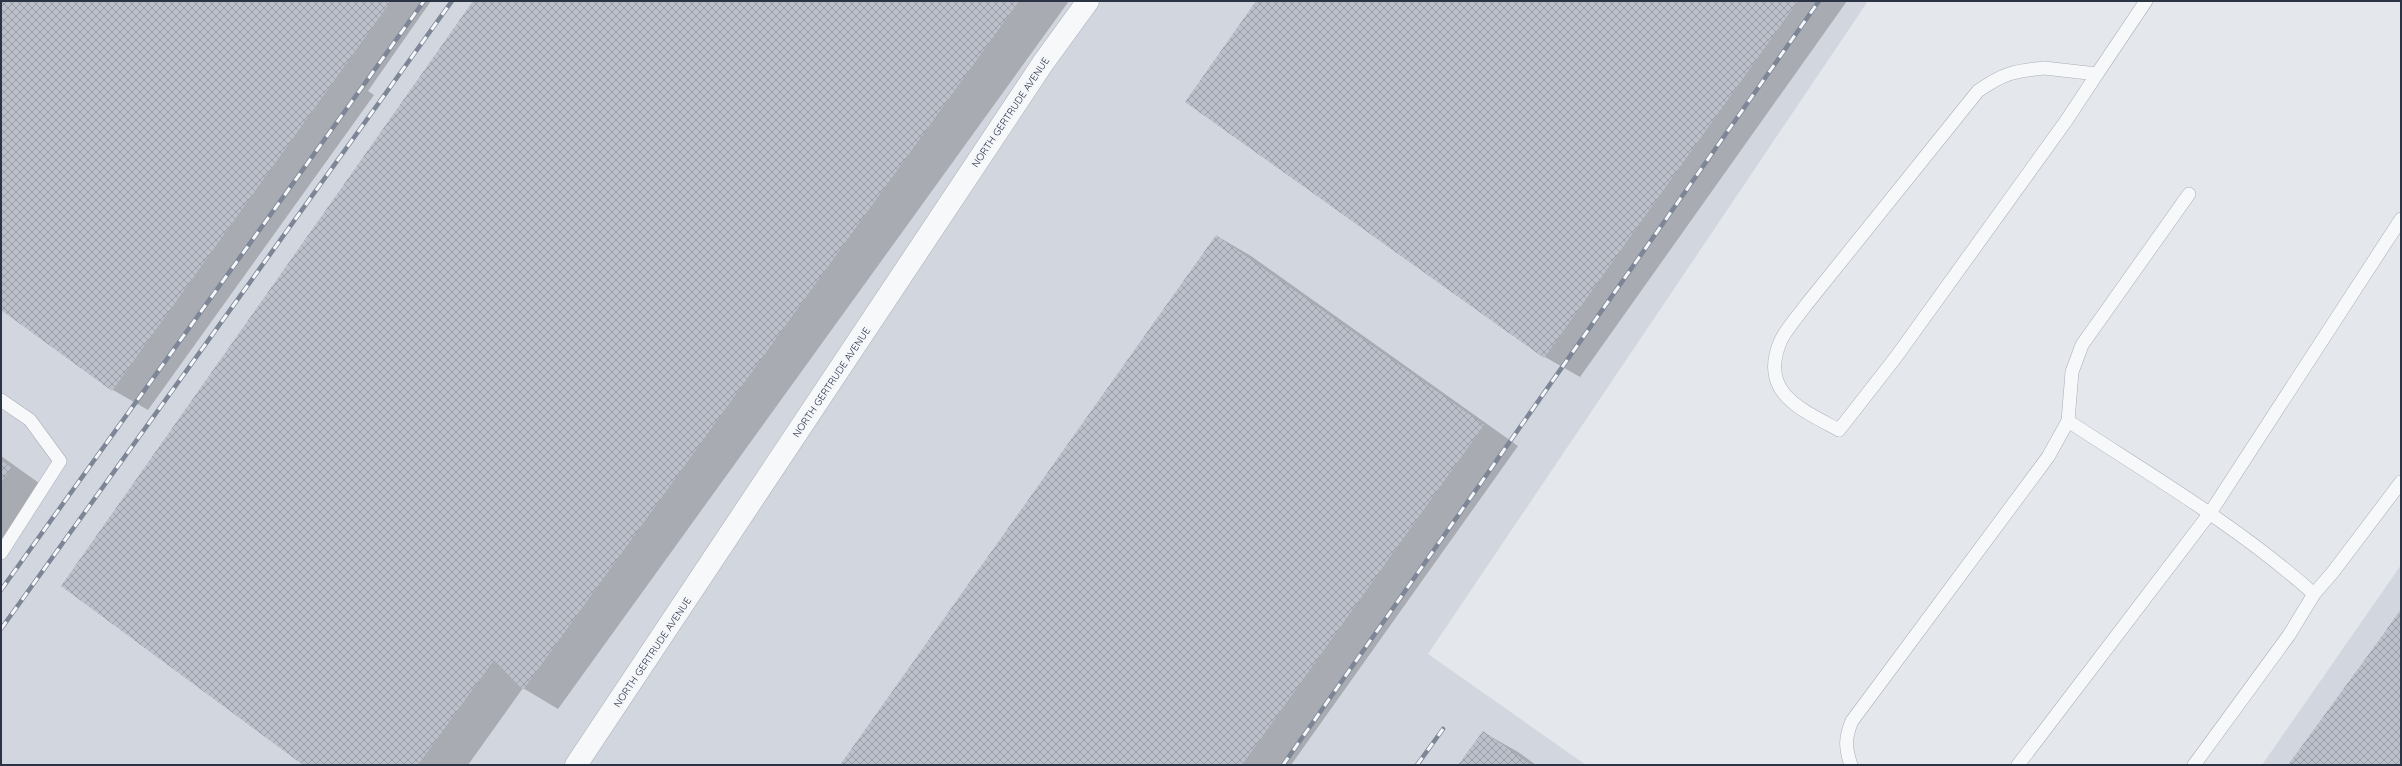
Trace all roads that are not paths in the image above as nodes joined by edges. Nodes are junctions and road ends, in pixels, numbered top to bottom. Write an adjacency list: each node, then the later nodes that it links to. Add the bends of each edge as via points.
1 (1088, 1): 12 (street, NORTH GERTRUDE AVENUE, via 1043,62)
2 (2146, 1): 3 (lane)
3 (2097, 74): 3 (lane, via 2044,68 2014,71 1999,76 1978,90 1782,339 1774,359 1775,377 1784,396 1800,409 1838,430 1896,357)
4 (2188, 194): 7 (lane, via 2082,344 2072,372)
5 (2401, 219): 9 (lane)
6 (1, 400): 10 (lane, via 30,420 60,461)
7 (2068, 421): 9 (lane); 13 (lane, via 2048,457 1852,721 1847,734 1846,749)
8 (2401, 482): 11 (lane)
9 (2210, 513): 11 (lane, via 2276,560); 14 (lane)
10 (1, 553)
11 (2314, 594): 15 (lane, via 2289,635)
12 (576, 765)
13 (1851, 765)
14 (2018, 765)
15 (2194, 765)

